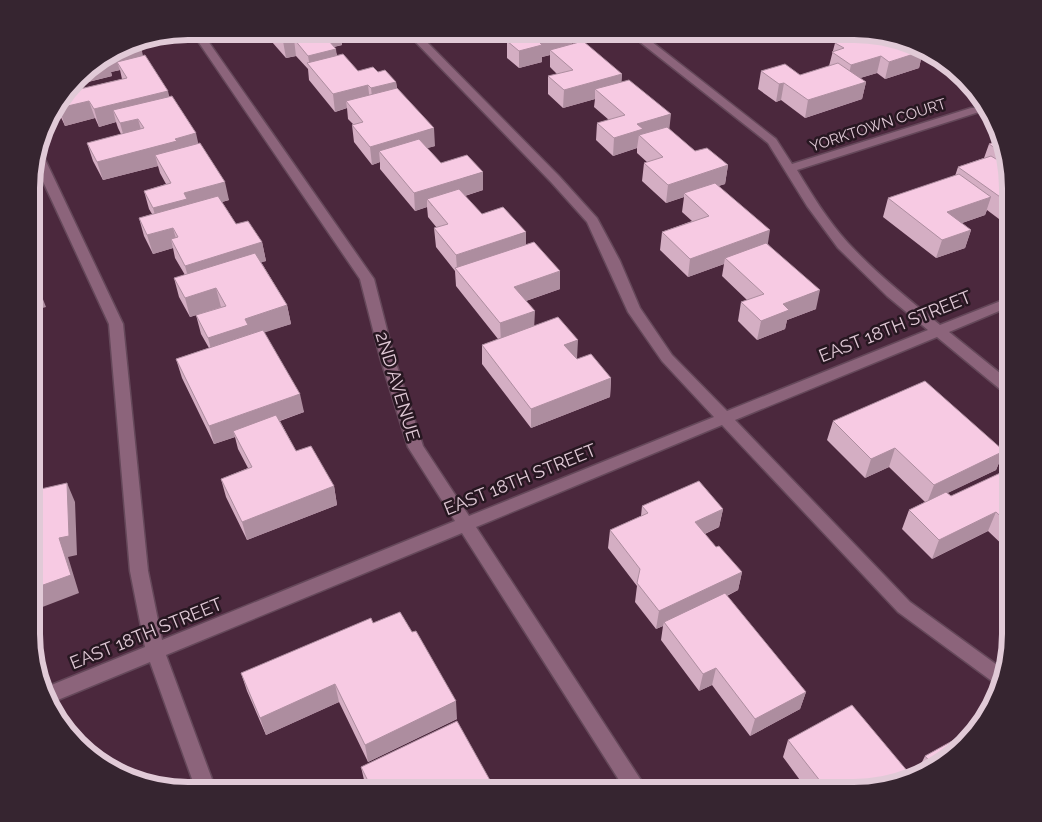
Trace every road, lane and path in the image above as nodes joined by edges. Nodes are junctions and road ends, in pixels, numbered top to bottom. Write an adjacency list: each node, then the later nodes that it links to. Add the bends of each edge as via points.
1 (202, 40): 11 (street, 2ND AVENUE, via 367,279 386,357 416,447)
2 (419, 40): 10 (street, via 592,221 633,308 667,358)
3 (641, 40): 6 (street, via 772,141)
4 (975, 110): 6 (street, YORKTOWN COURT)
5 (42, 165): 12 (street, via 116,324 139,570)
6 (789, 169): 8 (street, via 843,245 892,293)
7 (1002, 305): 8 (street, EAST 18TH STREET)
8 (938, 330): 9 (street); 10 (street, EAST 18TH STREET)
9 (1002, 383)
10 (722, 418): 11 (street, EAST 18TH STREET); 13 (street, via 904,607)
11 (466, 523): 12 (street, EAST 18TH STREET); 16 (street, 2ND AVENUE)
12 (155, 651): 14 (street, EAST 18TH STREET); 15 (street)
13 (996, 674)
14 (53, 693)
15 (203, 782)
16 (632, 782)

